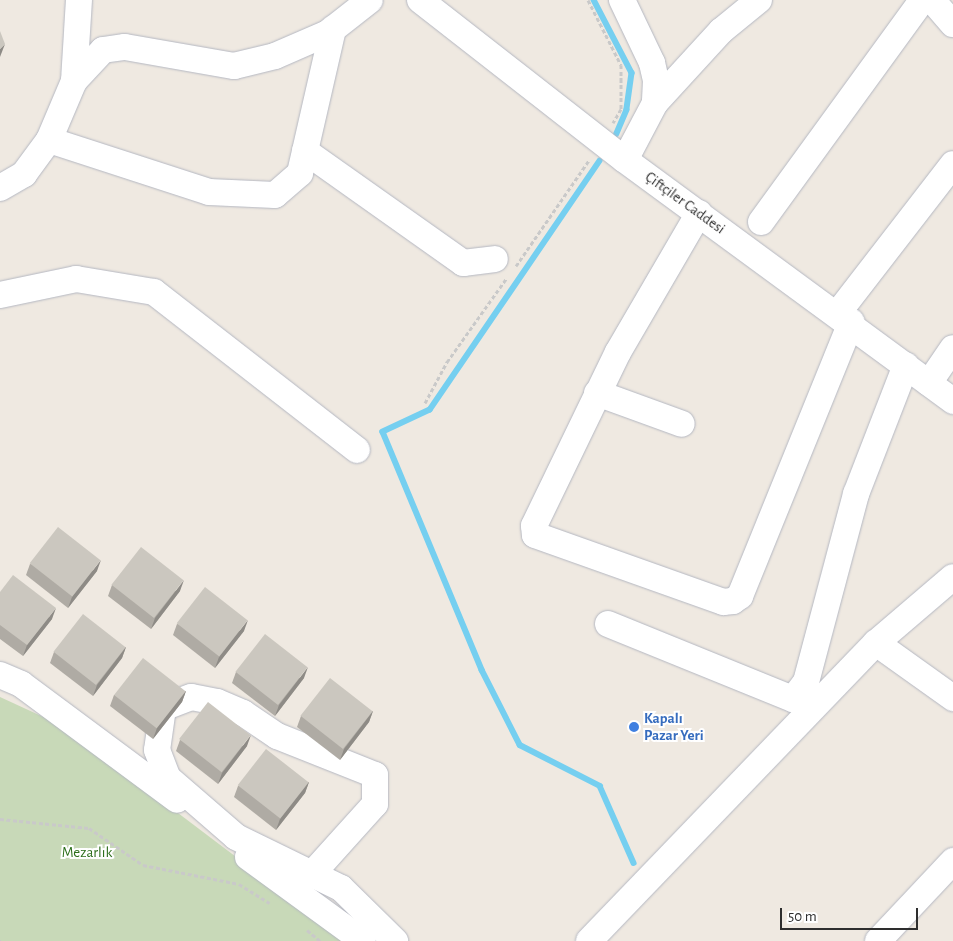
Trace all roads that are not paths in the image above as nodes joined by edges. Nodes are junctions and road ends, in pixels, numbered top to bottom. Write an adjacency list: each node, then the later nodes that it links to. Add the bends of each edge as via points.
1 (79, 0): 10 (street)
2 (370, 0): 9 (street)
3 (420, 0): 14 (street, Çiftçiler Caddesi)
4 (622, 0): 11 (street, via 652,63)
5 (759, 0): 11 (street, via 721,31)
6 (922, 0): 18 (street)
7 (932, 0): 8 (street)
8 (953, 24)
9 (333, 29): 10 (street, via 275,56 234,66 125,47 103,50); 13 (street)
10 (74, 81): 12 (street)
11 (655, 103): 14 (street)
12 (49, 140): 13 (street, via 166,181 248,196 275,195 300,173); 16 (street, via 24,174)
13 (305, 151): 19 (street, via 463,263)
14 (625, 160): 17 (street, Çiftçiler Caddesi)
15 (953, 164): 21 (street)
16 (0, 188)
17 (699, 213): 21 (street, Çiftçiler Caddesi); 25 (street)
18 (761, 222)
19 (495, 259)
20 (0, 296): 28 (street, via 76,280 154,292)
21 (844, 317): 23 (street, Çiftçiler Caddesi); 25 (street, via 740,596 733,601 724,602 535,535 534,526)
22 (953, 348): 24 (street)
23 (906, 365): 24 (street, Çiftçiler Caddesi); 30 (street, via 856,494 806,682 793,699)
24 (929, 383): 26 (street, Çiftçiler Caddesi)
25 (598, 393): 27 (street)
26 (953, 401)
27 (682, 424)
28 (357, 450)
29 (953, 577): 31 (street)
30 (608, 624)
31 (876, 643): 33 (street); 38 (street)
32 (0, 675): 36 (street, via 21,684)
33 (953, 698)
34 (953, 861): 39 (street)
35 (312, 874): 35 (street, via 236,836 168,778 157,750 163,708 191,697 217,702 243,713 278,736 375,775 375,804); 37 (street, via 341,888)
36 (363, 941)
37 (395, 941)
38 (589, 941)
39 (878, 941)

